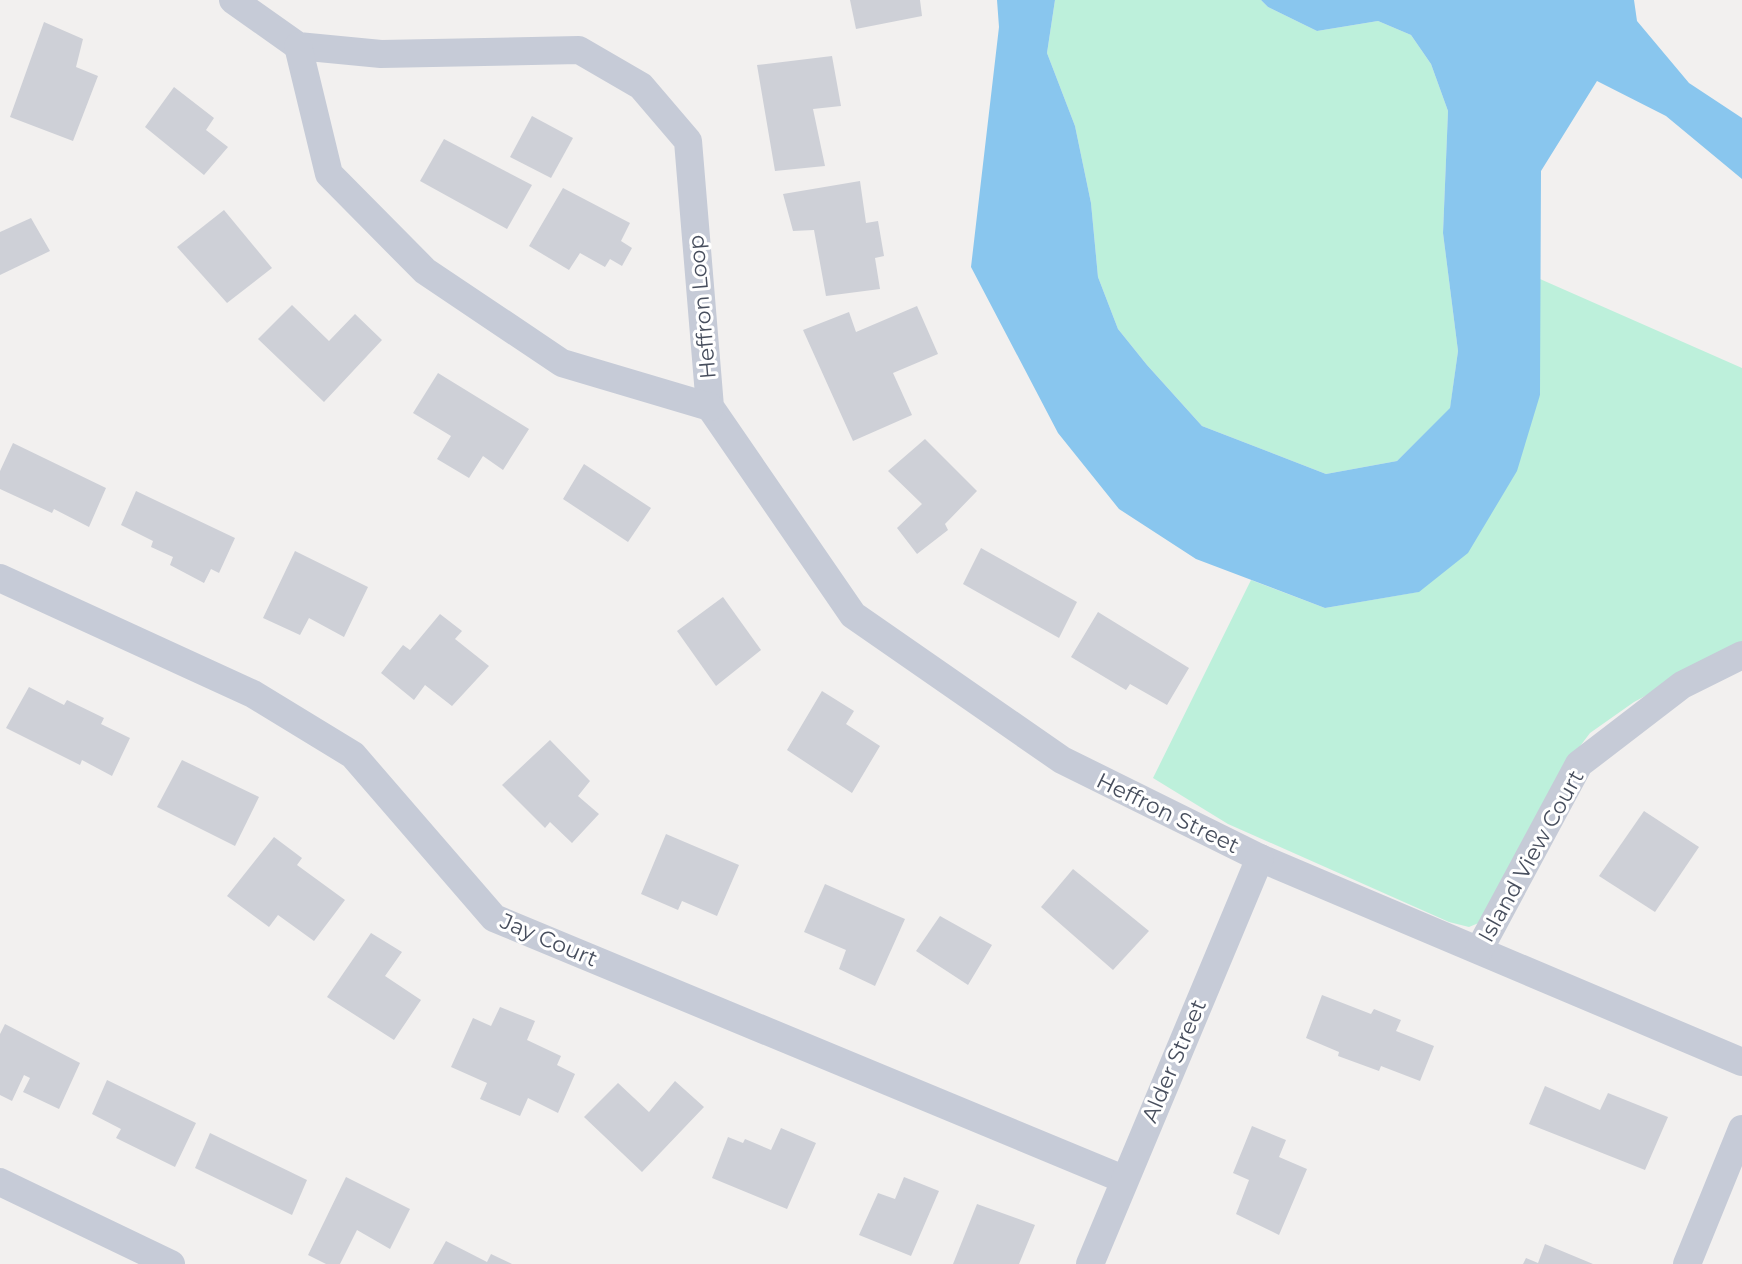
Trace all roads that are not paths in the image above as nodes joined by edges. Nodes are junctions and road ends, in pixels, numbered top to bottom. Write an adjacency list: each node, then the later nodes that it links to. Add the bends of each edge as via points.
1 (233, 0): 2 (street, Heffron Loop)
2 (298, 46): 3 (street, Heffron Loop, via 329,174 425,271 562,363); 3 (street, Heffron Loop, via 381,54 579,50 641,86 688,141)
3 (710, 407): 6 (street, Heffron Street, via 853,615 1062,760)
4 (0, 578): 10 (street, Jay Court, via 253,694 353,755 494,918)
5 (1742, 655): 7 (street, Island View Court, via 1682,685 1579,764)
6 (1260, 858): 7 (street, Heffron Street); 10 (street, Alder Street)
7 (1479, 950): 8 (street, Heffron Street)
8 (1742, 1062)
9 (1742, 1129): 14 (street)
10 (1123, 1179): 13 (street, Alder Street)
11 (0, 1182): 12 (street)
12 (171, 1264)
13 (1090, 1264)
14 (1687, 1264)

